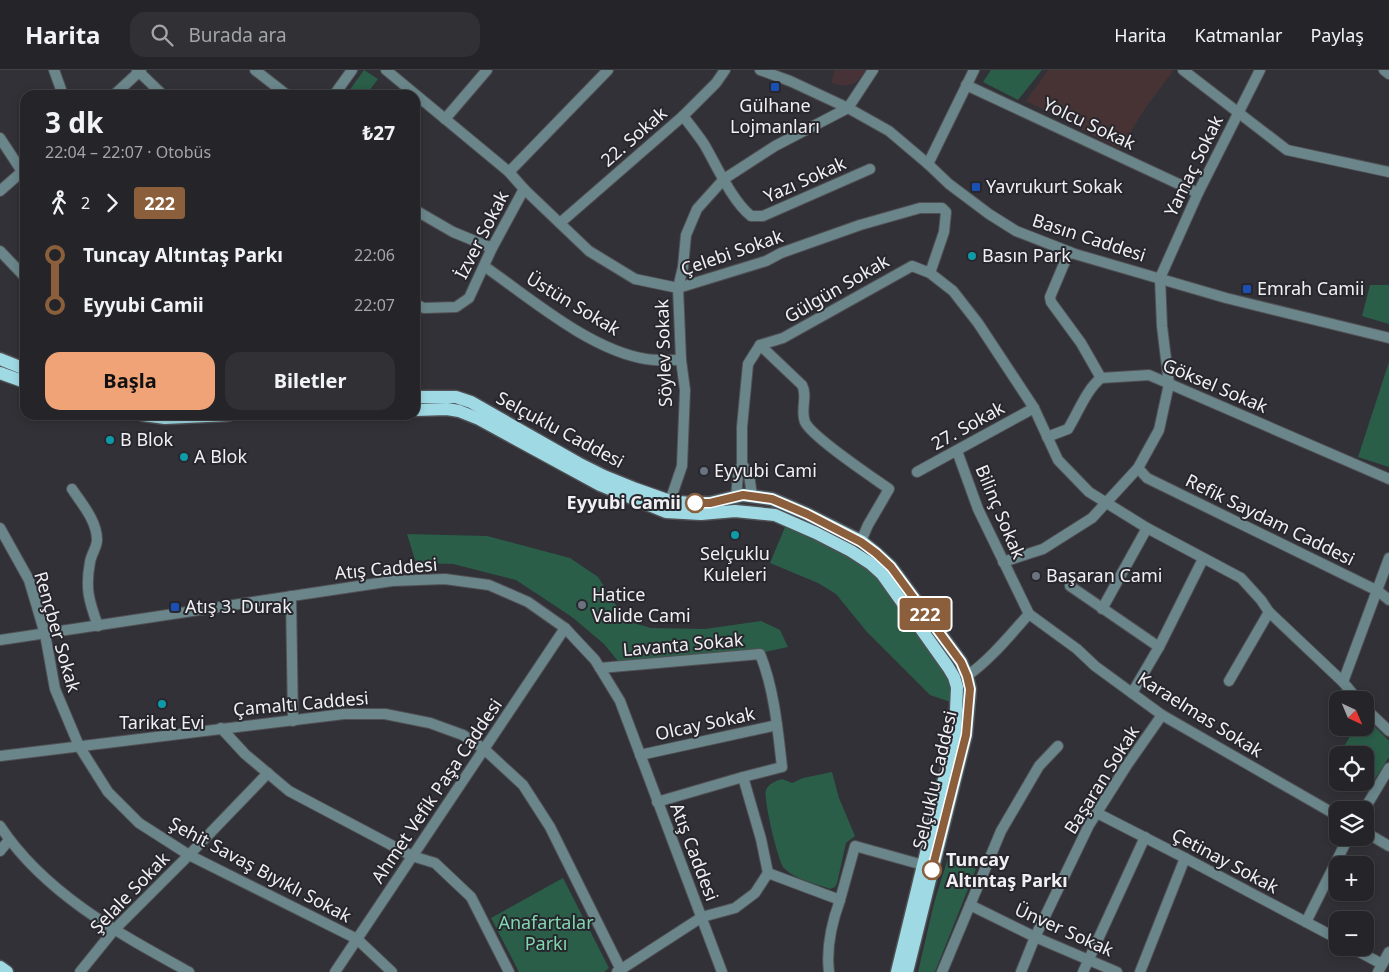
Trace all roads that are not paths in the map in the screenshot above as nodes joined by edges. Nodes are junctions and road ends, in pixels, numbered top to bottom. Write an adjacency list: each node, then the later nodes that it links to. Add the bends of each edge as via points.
1 (54, 70): 17 (street)
2 (255, 70): 20 (street)
3 (352, 70): 21 (street)
4 (386, 70): 22 (street, Çelebi Sokak)
5 (487, 70): 27 (street)
6 (608, 70): 32 (street)
7 (725, 70): 26 (street, 22. Sokak)
8 (760, 70): 24 (street, Basın Caddesi)
9 (873, 70): 24 (street)
10 (974, 70): 16 (street)
11 (1183, 70): 25 (street)
12 (1260, 70): 25 (street, Yamaç Sokak)
13 (1384, 70): 15 (street)
14 (139, 71): 18 (street); 19 (street)
15 (1389, 74)
16 (966, 85): 29 (street); 38 (street, Yolcu Sokak)
17 (60, 90)
18 (119, 90)
19 (158, 90)
20 (281, 90)
21 (338, 90)
22 (410, 90)
23 (420, 98): 27 (street, Çelebi Sokak)
24 (848, 108): 29 (street, Basın Caddesi, via 889,131); 35 (street, Söylev Sokak, via 776,146)
25 (1238, 113): 33 (street, via 1287,150); 38 (street, Yamaç Sokak)
26 (683, 116): 35 (street); 40 (street, 22. Sokak)
27 (445, 119): 32 (street, Çelebi Sokak)
28 (0, 138): 30 (street)
29 (928, 164): 43 (street, Basın Caddesi, via 949,184 1016,231)
30 (20, 166)
31 (870, 169): 35 (street, Yazı Sokak, via 763,216 751,216 745,212)
32 (510, 172): 36 (street, Çelebi Sokak)
33 (1389, 172)
34 (20, 175): 37 (street)
35 (724, 179): 48 (street, Söylev Sokak, via 697,209 686,235)
36 (524, 189): 40 (street, Çelebi Sokak); 41 (street, İzver Sokak)
37 (0, 191)
38 (1198, 193): 47 (street, Yamaç Sokak)
39 (420, 213): 41 (street, via 453,232)
40 (560, 223): 48 (street, Çelebi Sokak, via 589,251 635,279)
41 (492, 248): 44 (street, İzver Sokak)
42 (0, 251): 45 (street)
43 (1069, 252): 47 (street, Basın Caddesi); 56 (street, via 1052,291 1051,302)
44 (484, 266): 49 (street, İzver Sokak, via 469,298 456,308); 53 (street, Üstün Sokak, via 568,325 606,347 646,359)
45 (20, 272)
46 (930, 272): 48 (street, Çelebi Sokak, via 944,232 946,212 942,208 920,208 860,225 766,261); 51 (street, Gülgün Sokak, via 912,266 783,338); 60 (street, via 953,291 978,323)
47 (1160, 278): 50 (street, Basın Caddesi, via 1226,298); 58 (street)
48 (678, 288): 53 (street, Söylev Sokak)
49 (420, 306)
50 (1389, 338)
51 (760, 345): 64 (street, via 748,364); 75 (street, via 802,384 805,390 804,422 814,434 889,489)
52 (0, 359): 54 (main road)
53 (681, 360): 71 (street, Söylev Sokak, via 685,390 682,466)
54 (20, 367)
55 (0, 373): 57 (main road)
56 (1101, 378): 58 (street, Göksel Sokak, via 1149,375); 62 (street, via 1095,382 1068,429)
57 (20, 380)
58 (1169, 384): 65 (street, via 1158,430); 67 (street, Göksel Sokak)
59 (420, 397): 71 (main road, Selçuklu Caddesi, via 456,397 471,402 604,476)
60 (1034, 408): 62 (street); 63 (street, 27. Sokak)
61 (420, 410): 125 (main road, Selçuklu Caddesi, via 459,410 600,485 666,512 701,514 735,511 775,515 816,533 871,564 882,574 943,659 958,688 955,734)
62 (1047, 437): 72 (street, via 1058,460 1089,492)
63 (957, 450): 66 (street, 27. Sokak); 78 (street, Bilinç Sokak, via 978,509)
64 (742, 464): 69 (street, via 748,474); 70 (street)
65 (1138, 468): 72 (street); 80 (street, Refik Saydam Caddesi, via 1147,478)
66 (917, 472)
67 (1389, 479)
68 (72, 489): 86 (street, via 94,522 97,542 86,583)
69 (752, 496): 70 (main road, Selçuklu Caddesi); 75 (main road, Selçuklu Caddesi, via 772,499)
70 (736, 497): 71 (main road, Selçuklu Caddesi, via 710,503)
71 (670, 501)
72 (1106, 502): 74 (street); 78 (street, via 1092,518 1042,549)
73 (0, 528): 88 (street, Rençber Sokak, via 28,580)
74 (1147, 528): 76 (street); 83 (street)
75 (861, 542): 92 (main road, Selçuklu Caddesi, via 891,567 961,662)
76 (1203, 558): 84 (street, via 1241,578); 90 (street)
77 (1389, 558): 80 (street)
78 (1002, 562): 85 (street, Bilinç Sokak)
79 (1070, 586): 83 (street)
80 (1378, 591): 82 (street, Refik Saydam Caddesi); 94 (street)
81 (291, 596): 86 (street, Atış Caddesi); 87 (street, Atış Caddesi, via 392,582 454,580 489,584 528,602); 99 (street)
82 (1389, 600)
83 (1102, 609): 90 (street)
84 (1269, 612): 93 (street); 94 (street)
85 (1029, 614): 92 (street); 96 (street, Karaelmas Sokak)
86 (98, 626): 88 (street, Atış Caddesi)
87 (565, 628): 91 (street, Atış Caddesi); 105 (street, Ahmet Vefik Paşa Caddesi)
88 (45, 634): 89 (street, Atış Caddesi); 103 (street, Rençber Sokak, via 55,689)
89 (0, 640)
90 (1159, 647): 96 (street)
91 (600, 668): 100 (street, Lavanta Sokak, via 760,654); 106 (street, Atış Caddesi, via 620,701)
92 (967, 676): 150 (main road, Selçuklu Caddesi, via 970,689 966,735)
93 (1230, 681)
94 (1343, 682): 95 (street)
95 (1350, 691)
96 (1132, 693): 97 (street, Karaelmas Sokak)
97 (1162, 715): 113 (street, Karaelmas Sokak); 114 (street, Başaran Sokak)
98 (1374, 717): 102 (street)
99 (293, 721): 101 (street, Çamaltı Caddesi); 105 (street, Çamaltı Caddesi, via 344,714 386,714 430,723 463,735)
100 (777, 725): 106 (street, Olcay Sokak); 110 (street, Lavanta Sokak, via 782,768)
101 (221, 728): 103 (street, Çamaltı Caddesi); 109 (street)
102 (1389, 731)
103 (79, 746): 107 (street, Çamaltı Caddesi); 122 (street, Şehit Savaş Bıyıklı Sokak, via 108,792 139,823)
104 (1058, 746): 128 (street, via 1039,766 1001,830)
105 (484, 749): 123 (street, Ahmet Vefik Paşa Caddesi); 140 (street, Çamaltı Caddesi, via 523,786 550,827)
106 (640, 755): 112 (street, Atış Caddesi)
107 (0, 756)
108 (1389, 768): 111 (street)
109 (268, 773): 122 (street, Şelale Sokak); 123 (street, via 289,791)
110 (743, 777): 112 (street); 126 (street)
111 (1369, 801)
112 (657, 802): 129 (street, Atış Caddesi)
113 (1329, 811)
114 (1097, 813): 117 (street, Çetinay Sokak); 133 (street, Başaran Sokak)
115 (0, 826): 118 (street)
116 (1374, 837): 120 (street)
117 (1146, 838): 124 (street, Çetinay Sokak); 137 (street)
118 (9, 840): 121 (street); 131 (street, via 52,884)
119 (1344, 846): 130 (street)
120 (1389, 846)
121 (0, 850)
122 (189, 856): 131 (street, Şelale Sokak); 134 (street, Şehit Savaş Bıyıklı Sokak)
123 (412, 856): 134 (street, Ahmet Vefik Paşa Caddesi); 146 (street, via 435,863 471,897)
124 (1185, 858): 130 (street, Çetinay Sokak); 155 (street)
125 (923, 865): 127 (street, via 855,846); 149 (main road, Selçuklu Caddesi)
126 (768, 873): 127 (street); 129 (street, via 755,893 735,908)
127 (840, 900): 148 (street, via 828,951)
128 (970, 905): 133 (street, Ünver Sokak); 151 (street)
129 (702, 917): 140 (street); 147 (street, Atış Caddesi)
130 (1306, 922): 132 (street, Çetinay Sokak)
131 (114, 930): 142 (street, Şelale Sokak); 143 (street)
132 (1329, 934)
133 (1035, 937): 137 (street, Ünver Sokak); 152 (street, Başaran Sokak)
134 (357, 939): 144 (street, Ahmet Vefik Paşa Caddesi); 145 (street, Şehit Savaş Bıyıklı Sokak)
135 (1389, 952): 139 (street)
136 (1363, 956): 139 (street)
137 (1088, 960): 153 (street); 154 (street, Ünver Sokak)
138 (0, 967): 141 (main road)
139 (1380, 968)
140 (620, 971)
141 (7, 972)
142 (80, 972)
143 (189, 972)
144 (335, 972)
145 (392, 972)
146 (509, 972)
147 (722, 972)
148 (829, 972)
149 (897, 972)
150 (906, 972)
151 (942, 972)
152 (1021, 972)
153 (1083, 972)
154 (1117, 972)
155 (1140, 972)

